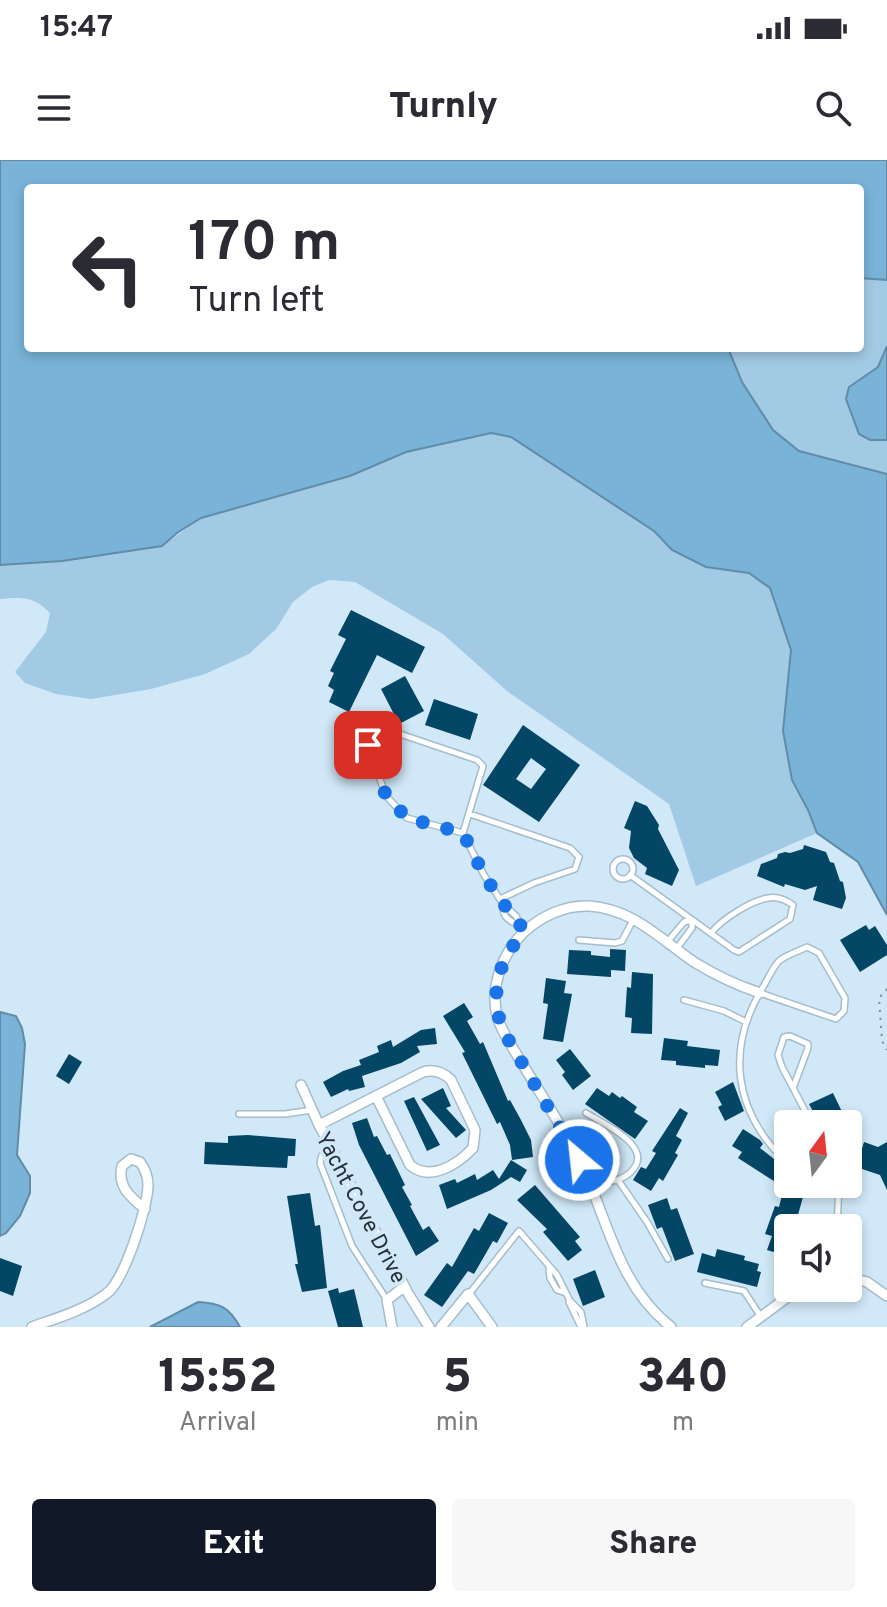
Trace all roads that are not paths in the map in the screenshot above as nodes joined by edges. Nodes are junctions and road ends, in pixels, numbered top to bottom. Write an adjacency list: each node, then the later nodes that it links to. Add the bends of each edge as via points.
1 (470, 814): 2 (lane); 2 (lane, via 484,771 477,760 387,730 372,737 368,745 386,796 398,809 407,818); 4 (lane, via 570,848 579,857 575,869 534,883)
2 (463, 833): 4 (lane)
3 (630, 875): 6 (lane)
4 (502, 902): 7 (lane)
5 (634, 917): 7 (street, via 608,908 574,907); 9 (lane, via 622,941); 10 (street)
6 (692, 920): 8 (lane); 10 (lane, via 692,928); 10 (lane, via 684,922)
7 (521, 929): 25 (street, via 501,968 497,1014)
8 (711, 933): 8 (lane, via 739,952 790,919 793,905 768,898 720,921)
9 (579, 940)
10 (672, 946): 11 (street, via 727,981)
11 (760, 993): 11 (lane, via 779,961 807,947 819,953 845,998 844,1011 836,1019); 13 (lane)
12 (684, 1000): 13 (lane)
13 (746, 1022): 23 (lane, via 738,1063 744,1092 756,1124)
14 (301, 1085): 17 (street, Yacht Cove Drive)
15 (793, 1088): 15 (lane, via 778,1055 784,1037 790,1036 808,1044); 18 (lane)
16 (376, 1096): 16 (street, via 423,1072 446,1075 475,1130 473,1148 435,1173 417,1171); 21 (street)
17 (313, 1110): 20 (lane); 21 (street, Yacht Cove Drive)
18 (805, 1110)
19 (586, 1113): 24 (lane, via 637,1150 639,1160 631,1173)
20 (239, 1114)
21 (319, 1125): 22 (street, Yacht Cove Drive)
22 (332, 1150): 30 (street, Yacht Cove Drive); 33 (lane, via 320,1163 352,1246)
23 (774, 1150)
24 (618, 1180): 25 (lane); 27 (lane)
25 (589, 1185): 42 (street, via 620,1261 637,1290)
26 (145, 1209): 26 (street, via 145,1171 140,1162 128,1160 122,1183); 36 (street, via 119,1281 108,1294)
27 (668, 1259)
28 (862, 1281): 32 (street)
29 (705, 1283): 35 (lane, via 744,1291)
30 (404, 1287): 33 (street); 38 (street, Yacht Cove Drive)
31 (468, 1294): 39 (street); 40 (street); 41 (lane, via 519,1231 549,1268 552,1283 564,1292)
32 (887, 1296)
33 (387, 1300): 37 (street)
34 (781, 1302): 35 (street)
35 (761, 1317): 43 (street)
36 (32, 1327)
37 (392, 1327)
38 (429, 1327)
39 (441, 1327)
40 (492, 1327)
41 (583, 1327)
42 (671, 1327)
43 (747, 1327)

